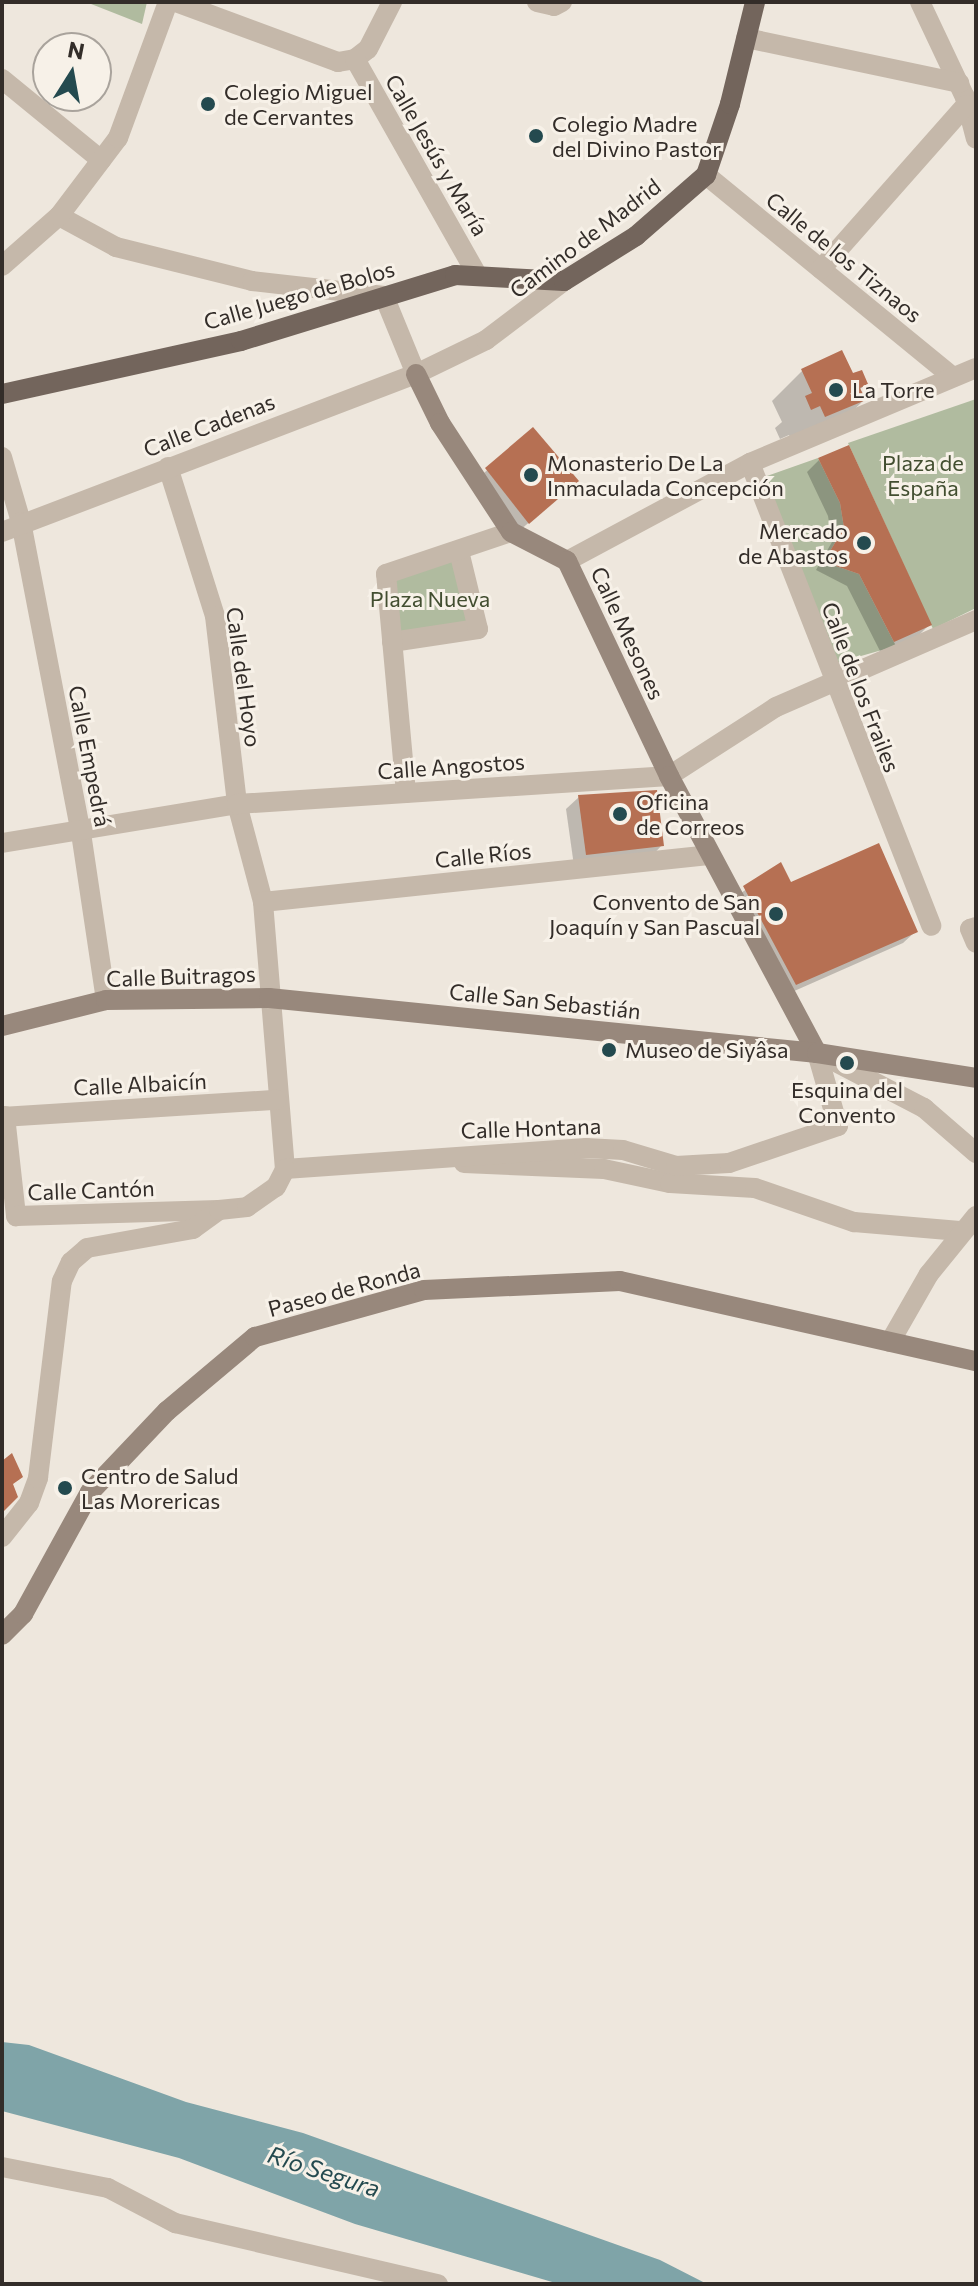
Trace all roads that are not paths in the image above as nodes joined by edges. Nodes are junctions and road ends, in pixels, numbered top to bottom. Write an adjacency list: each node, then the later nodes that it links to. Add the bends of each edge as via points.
1 (168, 2): 13 (street, via 118,138)
2 (176, 2): 9 (street, via 338,62)
3 (392, 2): 9 (street, via 368,49)
4 (562, 2): 7 (street)
5 (755, 2): 8 (main road)
6 (920, 2): 11 (street)
7 (539, 3)
8 (746, 38): 11 (street); 14 (main road)
9 (355, 59): 18 (street, Calle Jesús y María)
10 (2, 79): 13 (street)
11 (967, 94): 12 (street); 17 (street)
12 (976, 139)
13 (101, 160): 15 (street)
14 (706, 175): 17 (street, Calle de los Tiznaos); 19 (main road, Camino de Madrid, via 636,236)
15 (59, 216): 16 (street); 20 (street, via 116,247 252,281)
16 (2, 266)
17 (821, 269): 23 (street, Calle de los Tiznaos)
18 (477, 275): 19 (main road, Calle Juego de Bolos); 20 (main road, Calle Juego de Bolos, via 455,275)
19 (564, 281): 22 (street, Camino de Madrid, via 486,340)
20 (384, 296): 22 (street); 24 (main road, Calle Juego de Bolos, via 241,341)
21 (976, 368): 23 (street)
22 (416, 374): 27 (street, Calle Cadenas); 30 (main road, Calle Mesones, via 440,423)
23 (953, 377): 26 (street)
24 (2, 394)
25 (2, 457): 28 (street, Calle Empedrá)
26 (750, 463): 32 (street); 35 (street, Calle de los Frailes)
27 (168, 467): 28 (street, Calle Cadenas); 38 (street, Calle del Hoyo, via 215,616)
28 (21, 522): 29 (street, Calle Cadenas); 39 (street, Calle Empedrá)
29 (2, 532)
30 (511, 532): 31 (street); 32 (main road, Calle Mesones)
31 (459, 551): 34 (street, via 386,574); 34 (street, via 478,629)
32 (567, 561): 36 (main road, Calle Mesones)
33 (974, 628): 35 (street)
34 (392, 642): 37 (street)
35 (833, 684): 36 (street, via 776,707); 43 (street, Calle de los Frailes)
36 (669, 776): 37 (street, Calle Angostos); 41 (main road, Calle Mesones)
37 (406, 793): 38 (street, Calle Angostos)
38 (237, 804): 39 (street, Calle Angostos); 42 (street, Calle del Hoyo)
39 (81, 833): 40 (street, Calle Angostos); 47 (street, Calle Empedrá)
40 (2, 843)
41 (709, 855): 42 (street, Calle Ríos); 49 (main road, Calle Mesones)
42 (263, 902): 46 (street, Calle del Hoyo)
43 (931, 926)
44 (976, 927): 45 (street, via 970,929)
45 (976, 943)
46 (269, 998): 47 (main road, Calle Buitragos); 49 (main road, Calle San Sebastián); 51 (street, Calle del Hoyo)
47 (106, 1000): 48 (main road, Calle Buitragos)
48 (2, 1026)
49 (817, 1053): 50 (main road, Calle San Sebastián); 53 (street, via 924,1108); 54 (street, Calle Hontana, via 838,1126 729,1163 676,1166 623,1150 586,1148)
50 (976, 1078)
51 (276, 1100): 52 (street, Calle Albaicín); 55 (street, Calle del Hoyo)
52 (3, 1116): 56 (street, Calle Cantón, via 16,1216)
53 (976, 1153)
54 (416, 1156): 55 (street, Calle Hontana); 58 (street, via 492,1167 604,1169 670,1183 755,1188 854,1222)
55 (285, 1169): 56 (street, via 276,1187 247,1207)
56 (219, 1210): 61 (street, via 193,1229 87,1248 71,1262 62,1281 38,1478 29,1503)
57 (976, 1216): 58 (street)
58 (960, 1231): 59 (street)
59 (890, 1342): 60 (main road, Paseo de Ronda); 62 (main road, Paseo de Ronda, via 620,1281 424,1290 255,1337 167,1411 90,1492 23,1614)
60 (976, 1361)
61 (2, 1537)
62 (2, 1635)
63 (2, 2167): 64 (street, via 108,2188 175,2223)
64 (438, 2284)

